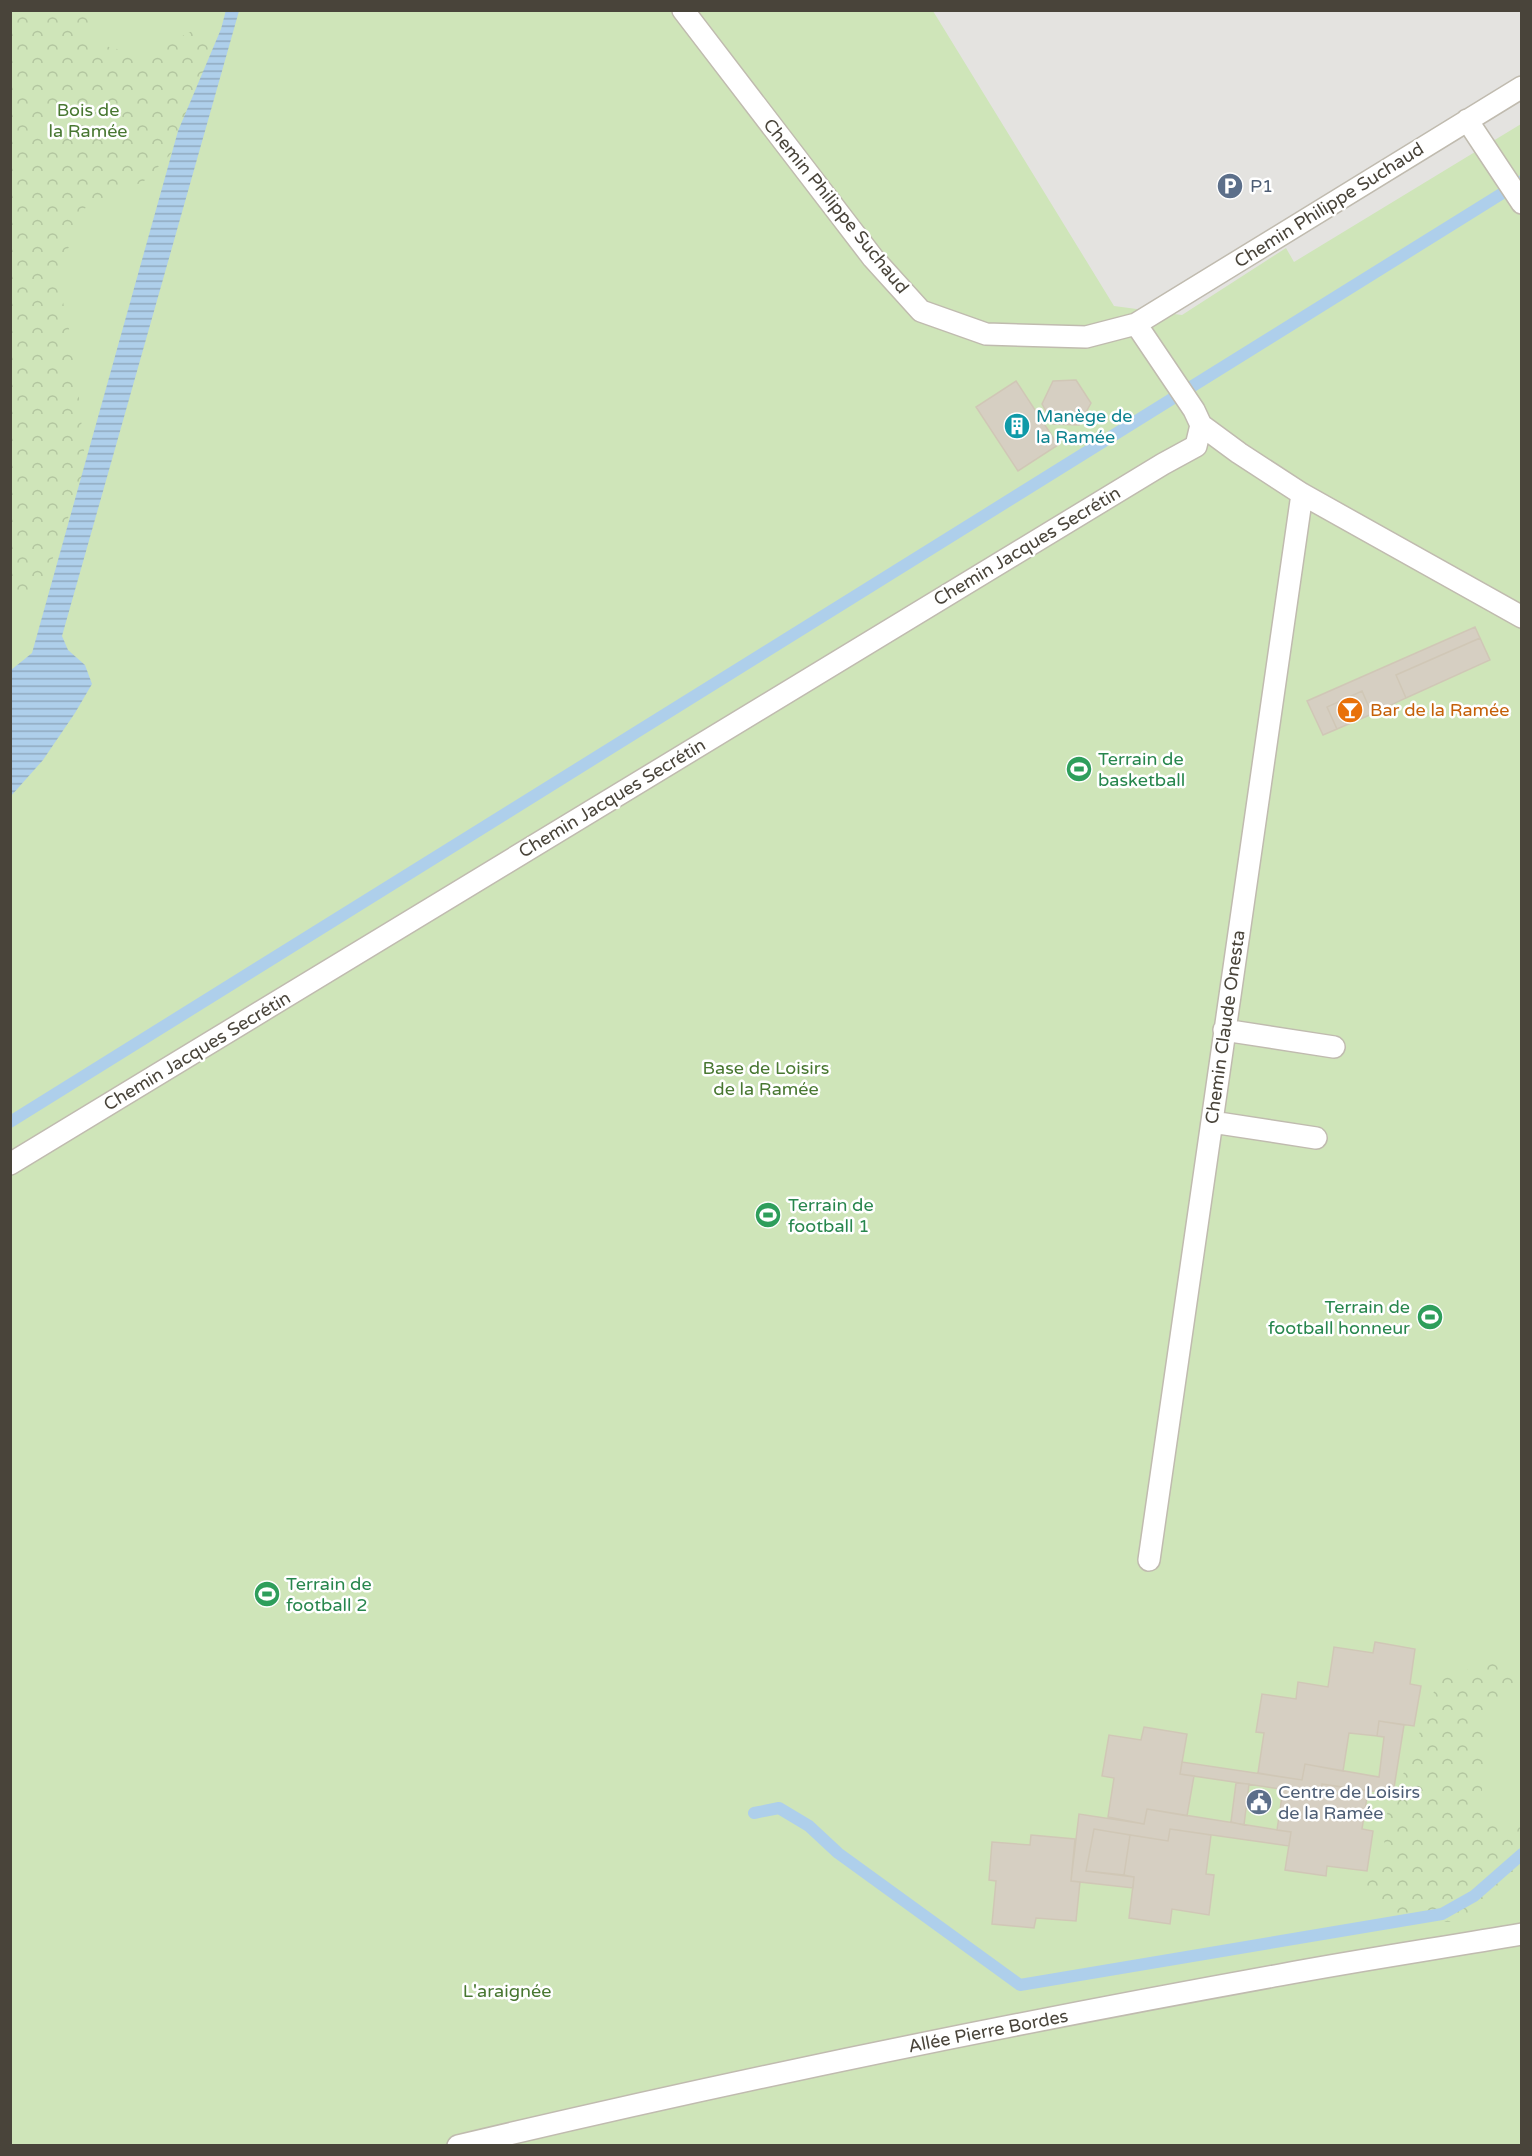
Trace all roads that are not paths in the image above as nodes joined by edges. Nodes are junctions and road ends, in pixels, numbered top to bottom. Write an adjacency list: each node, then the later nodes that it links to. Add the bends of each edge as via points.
1 (683, 10): 5 (lane, Chemin Philippe Suchaud, via 873,258 921,311 986,334 1086,337)
2 (1521, 87): 3 (lane, Chemin Philippe Suchaud)
3 (1467, 120): 4 (lane); 5 (lane, Chemin Philippe Suchaud)
4 (1521, 202)
5 (1136, 324): 6 (lane)
6 (1198, 417): 7 (lane, via 1239,453); 13 (lane, Chemin Jacques Secrétin, via 1196,446)
7 (1302, 494): 8 (lane); 9 (lane, Chemin Claude Onesta)
8 (1521, 617)
9 (1224, 1030): 10 (lane); 11 (lane, Chemin Claude Onesta)
10 (1334, 1047)
11 (1212, 1122): 12 (lane); 14 (lane, Chemin Claude Onesta)
12 (1316, 1138)
13 (10, 1164)
14 (1149, 1560)
15 (1521, 1934): 16 (lane, Allée Pierre Bordes, via 1018,2024 654,2099)
16 (458, 2145)

